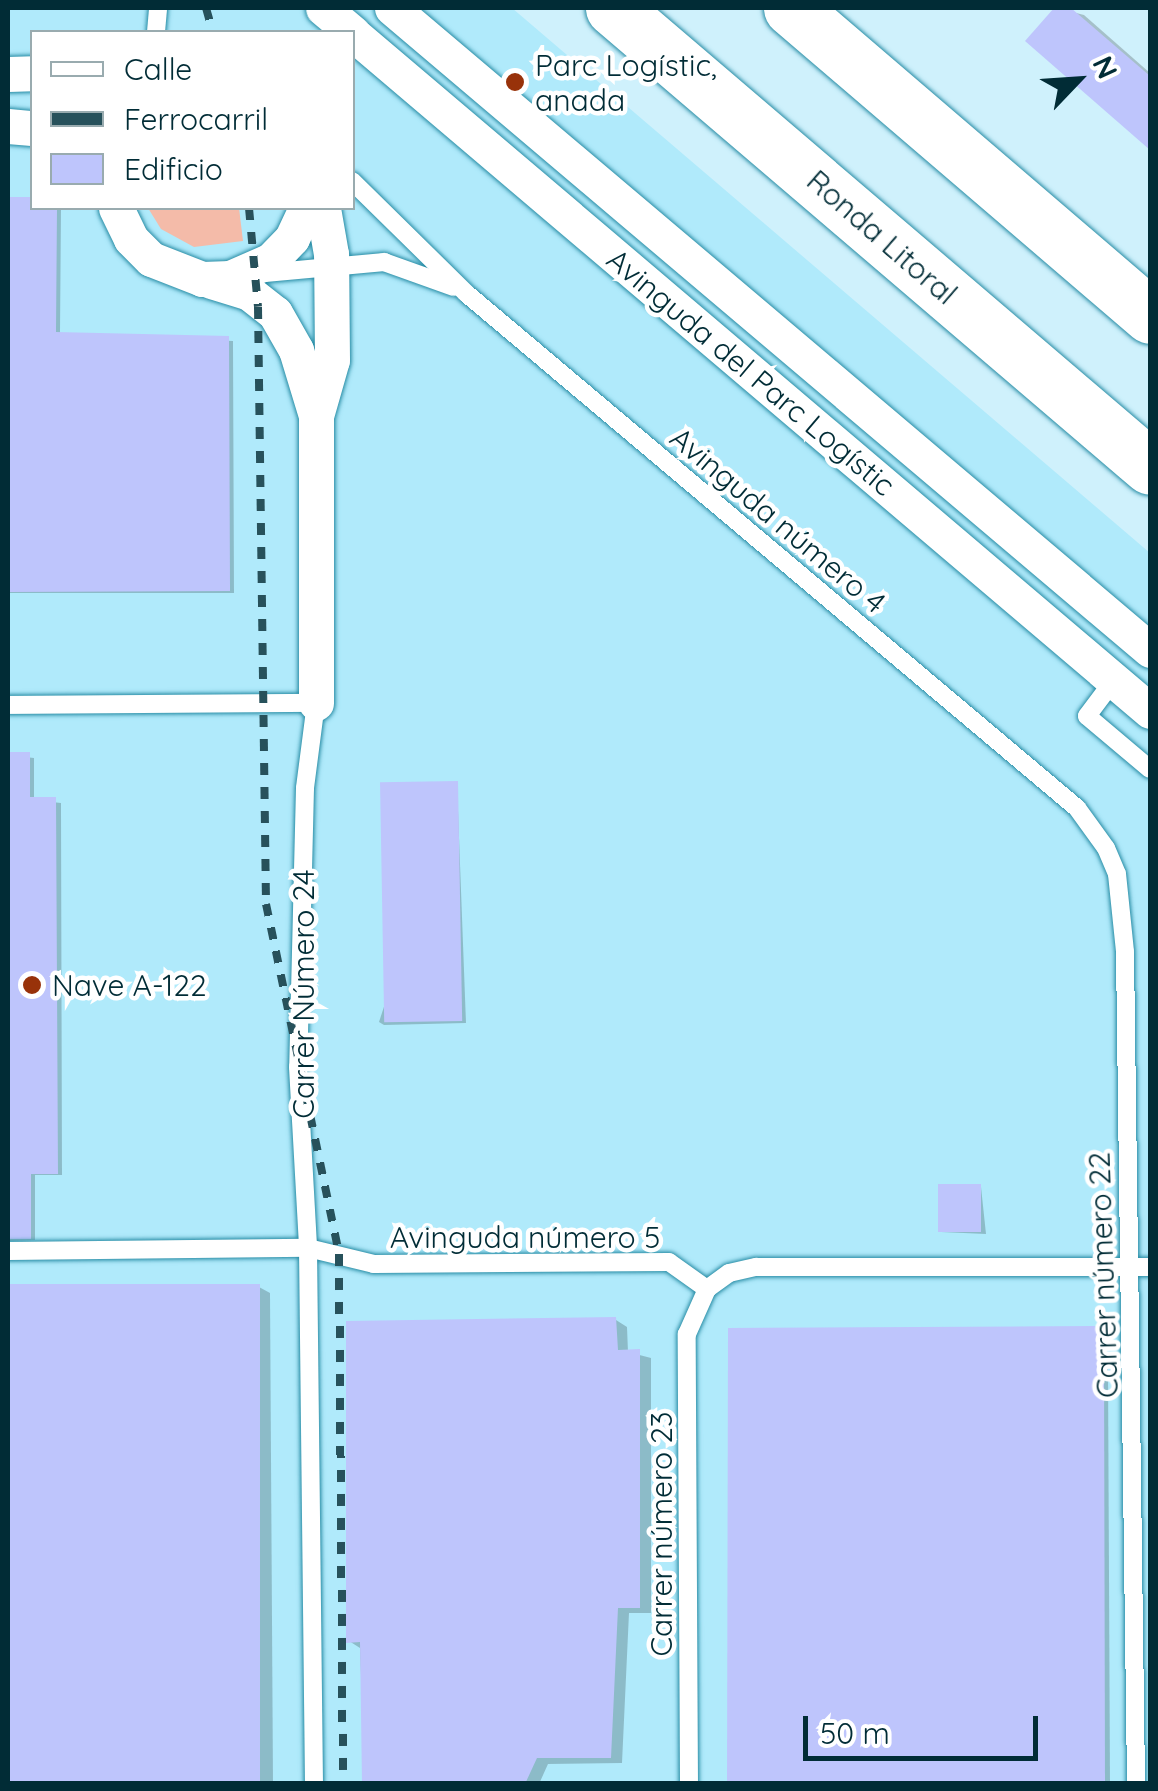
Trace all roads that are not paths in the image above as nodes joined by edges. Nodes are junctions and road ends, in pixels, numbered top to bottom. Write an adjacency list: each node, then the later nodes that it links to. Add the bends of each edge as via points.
1 (323, 8): 5 (street, Avinguda del Parc Logístic)
2 (392, 8): 17 (street, Avinguda del Parc Logístic)
3 (613, 8): 16 (highway, Ronda Litoral)
4 (791, 8): 14 (highway)
5 (349, 30)
6 (355, 36): 18 (street, Avinguda del Parc Logístic)
7 (355, 184): 13 (lane, Avinguda número 4)
8 (116, 210): 12 (street, via 150,259)
9 (305, 210): 12 (street, via 271,260)
10 (323, 210): 11 (street, Carrer Número 24)
11 (331, 266): 12 (lane, Avinguda número 4); 13 (lane, Avinguda número 4, via 406,265); 15 (street, Carrer Número 24, via 332,360)
12 (216, 278): 15 (street, via 275,312 296,350)
13 (468, 294): 23 (lane, Avinguda número 4)
14 (1150, 316)
15 (316, 416): 19 (street, Carrer Número 24)
16 (1150, 467)
17 (1150, 650)
18 (1114, 680): 21 (street, Avinguda del Parc Logístic); 22 (lane, via 1087,716)
19 (316, 702): 20 (lane); 24 (lane, Carrer Número 24, via 305,788 298,1068)
20 (8, 704)
21 (1150, 711)
22 (1150, 769)
23 (1054, 788): 26 (lane, Carrer número 22, via 1106,848 1123,909)
24 (308, 1248): 25 (lane, Avinguda número 5); 27 (lane, Avinguda número 5, via 374,1264 670,1262); 28 (lane, Carrer Número 24)
25 (8, 1251)
26 (1141, 1267): 27 (lane, via 756,1267 729,1272); 30 (lane, Carrer número 22)
27 (707, 1289): 29 (lane, Carrer número 23, via 687,1334)
28 (314, 1784)
29 (690, 1784)
30 (1136, 1784)

